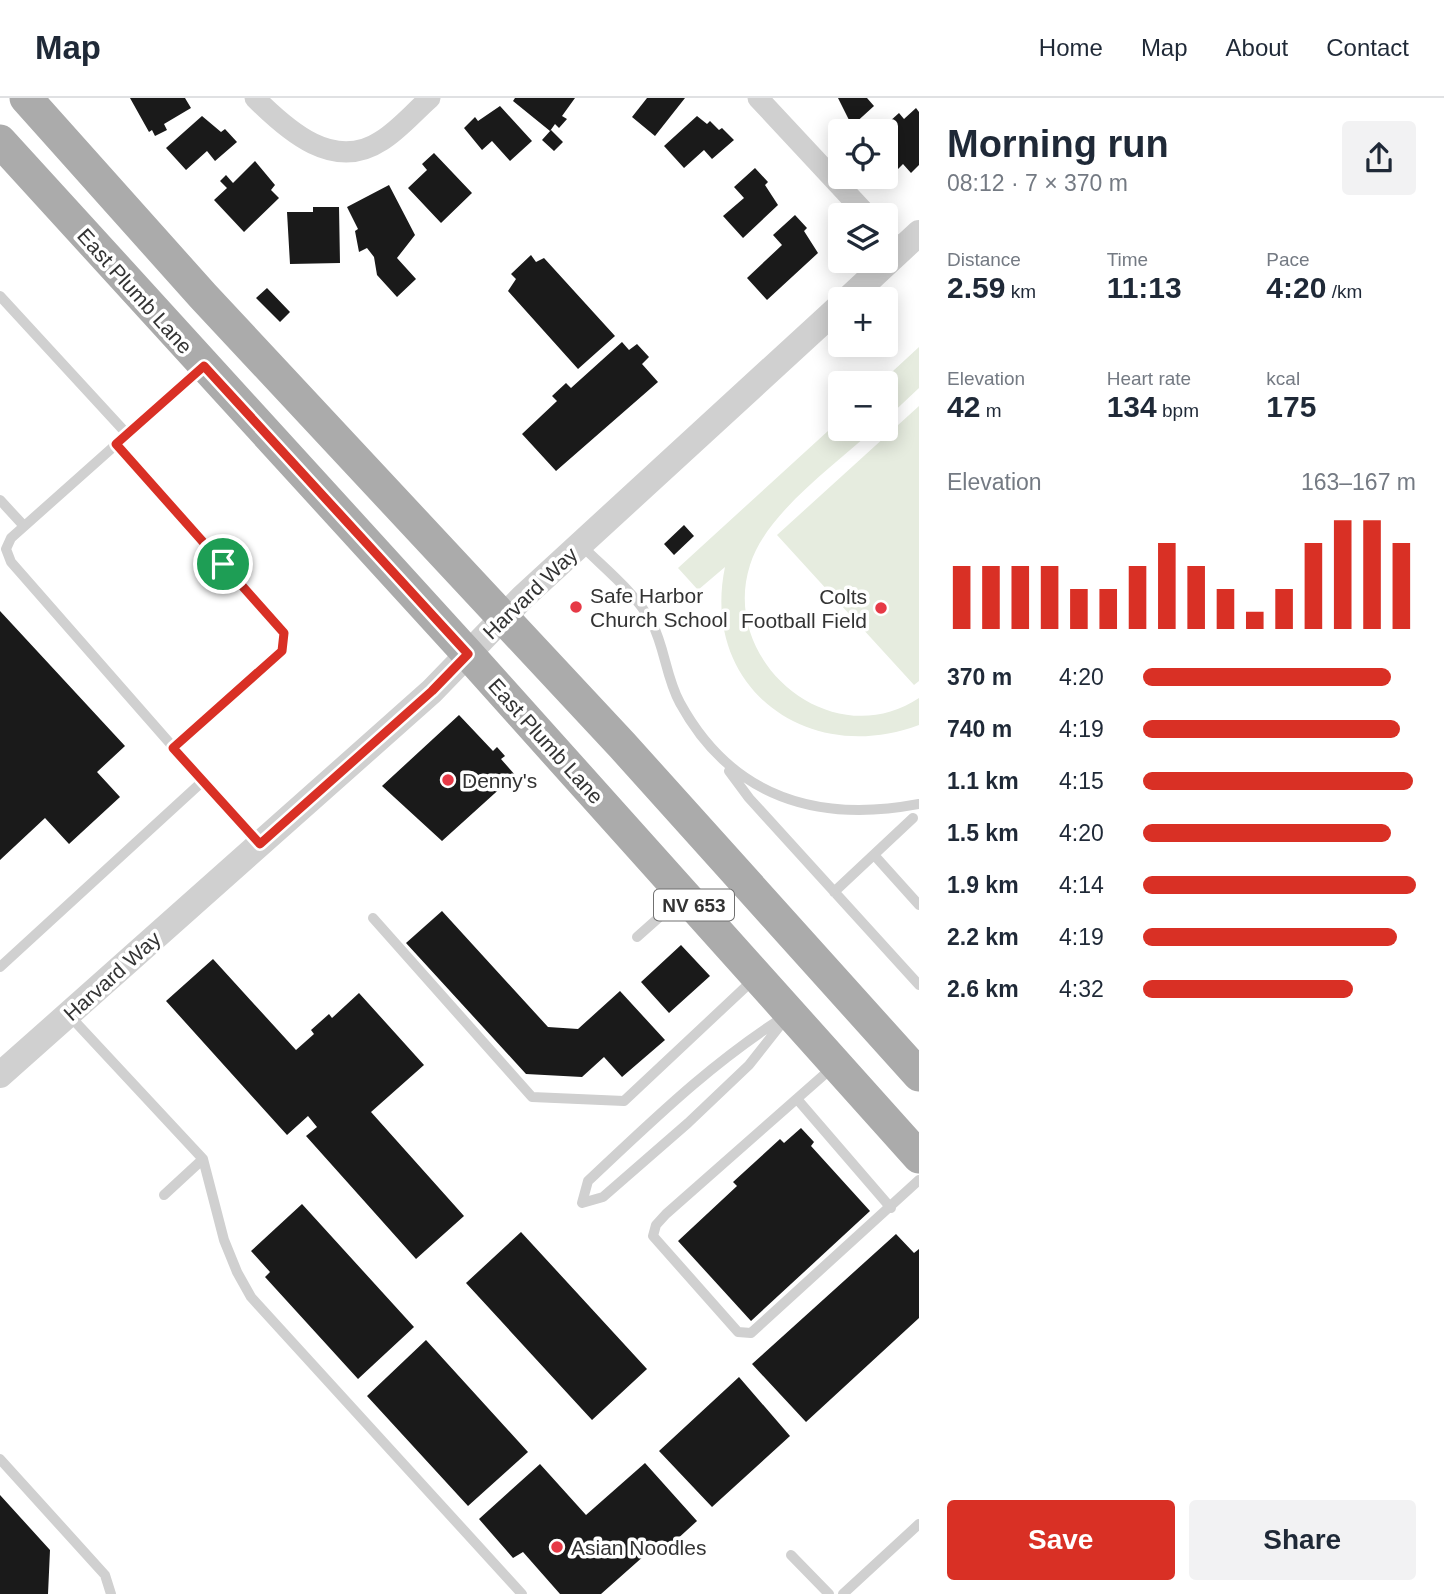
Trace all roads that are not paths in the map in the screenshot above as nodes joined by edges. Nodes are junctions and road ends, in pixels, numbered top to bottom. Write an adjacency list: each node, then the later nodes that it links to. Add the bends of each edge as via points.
1 (26, 98): 15 (main road, NV 653)
2 (52, 98): 15 (main road)
3 (255, 98): 4 (street, via 315,145 329,151 357,152 383,140)
4 (430, 98)
5 (758, 98): 9 (street)
6 (0, 141): 8 (main road, East Plumb Lane / NV 653)
7 (0, 153): 8 (main road)
8 (32, 177): 17 (main road, East Plumb Lane / NV 653)
9 (856, 203)
10 (919, 233): 11 (street)
11 (898, 242)
12 (869, 273): 13 (street)
13 (858, 287)
14 (0, 296): 18 (lane)
15 (203, 296): 23 (main road, NV 653)
16 (828, 317): 22 (street, Harvard Way)
17 (204, 366): 18 (lane); 24 (main road, East Plumb Lane / NV 653)
18 (127, 434): 19 (lane)
19 (116, 444): 21 (lane); 26 (lane, via 284,633 282,651)
20 (0, 500): 21 (lane)
21 (24, 526): 26 (lane, via 6,549 11,562)
22 (581, 545): 23 (street, Harvard Way); 25 (lane, via 651,622 673,689)
23 (503, 618): 24 (street, Harvard Way); 45 (main road, NV 653)
24 (468, 654): 31 (street, Harvard Way); 34 (main road, East Plumb Lane / NV 653)
25 (705, 737): 29 (lane, via 753,785 787,800 832,810); 33 (lane, via 749,798)
26 (173, 748): 27 (lane)
27 (203, 780): 31 (lane); 38 (lane)
28 (919, 804): 29 (lane)
29 (904, 807): 30 (lane)
30 (916, 822): 32 (lane)
31 (260, 844): 42 (street, Harvard Way)
32 (875, 856): 33 (lane); 35 (lane)
33 (834, 892): 40 (lane)
34 (684, 895): 37 (lane); 39 (main road, East Plumb Lane / NV 653)
35 (919, 905)
36 (373, 918): 39 (lane, via 533,1097 624,1101)
37 (637, 937)
38 (0, 967)
39 (757, 976): 41 (main road, East Plumb Lane / NV 653)
40 (919, 985)
41 (790, 1013): 41 (lane, via 703,1073 588,1181 582,1203 603,1197 688,1123 749,1065); 43 (main road, East Plumb Lane / NV 653)
42 (68, 1014): 44 (street, Harvard Way); 48 (lane)
43 (836, 1064): 46 (lane); 47 (main road, East Plumb Lane / NV 653)
44 (3, 1065)
45 (919, 1075)
46 (797, 1098): 51 (lane); 51 (lane, via 656,1224 653,1236 738,1332 751,1333)
47 (919, 1157)
48 (203, 1159): 50 (lane); 56 (lane, via 224,1240 251,1297)
49 (919, 1180): 51 (lane)
50 (164, 1195)
51 (891, 1208)
52 (0, 1459): 55 (lane, via 104,1575)
53 (919, 1524): 58 (lane)
54 (792, 1555): 57 (lane)
55 (111, 1594)
56 (522, 1594)
57 (829, 1594)
58 (843, 1594)

